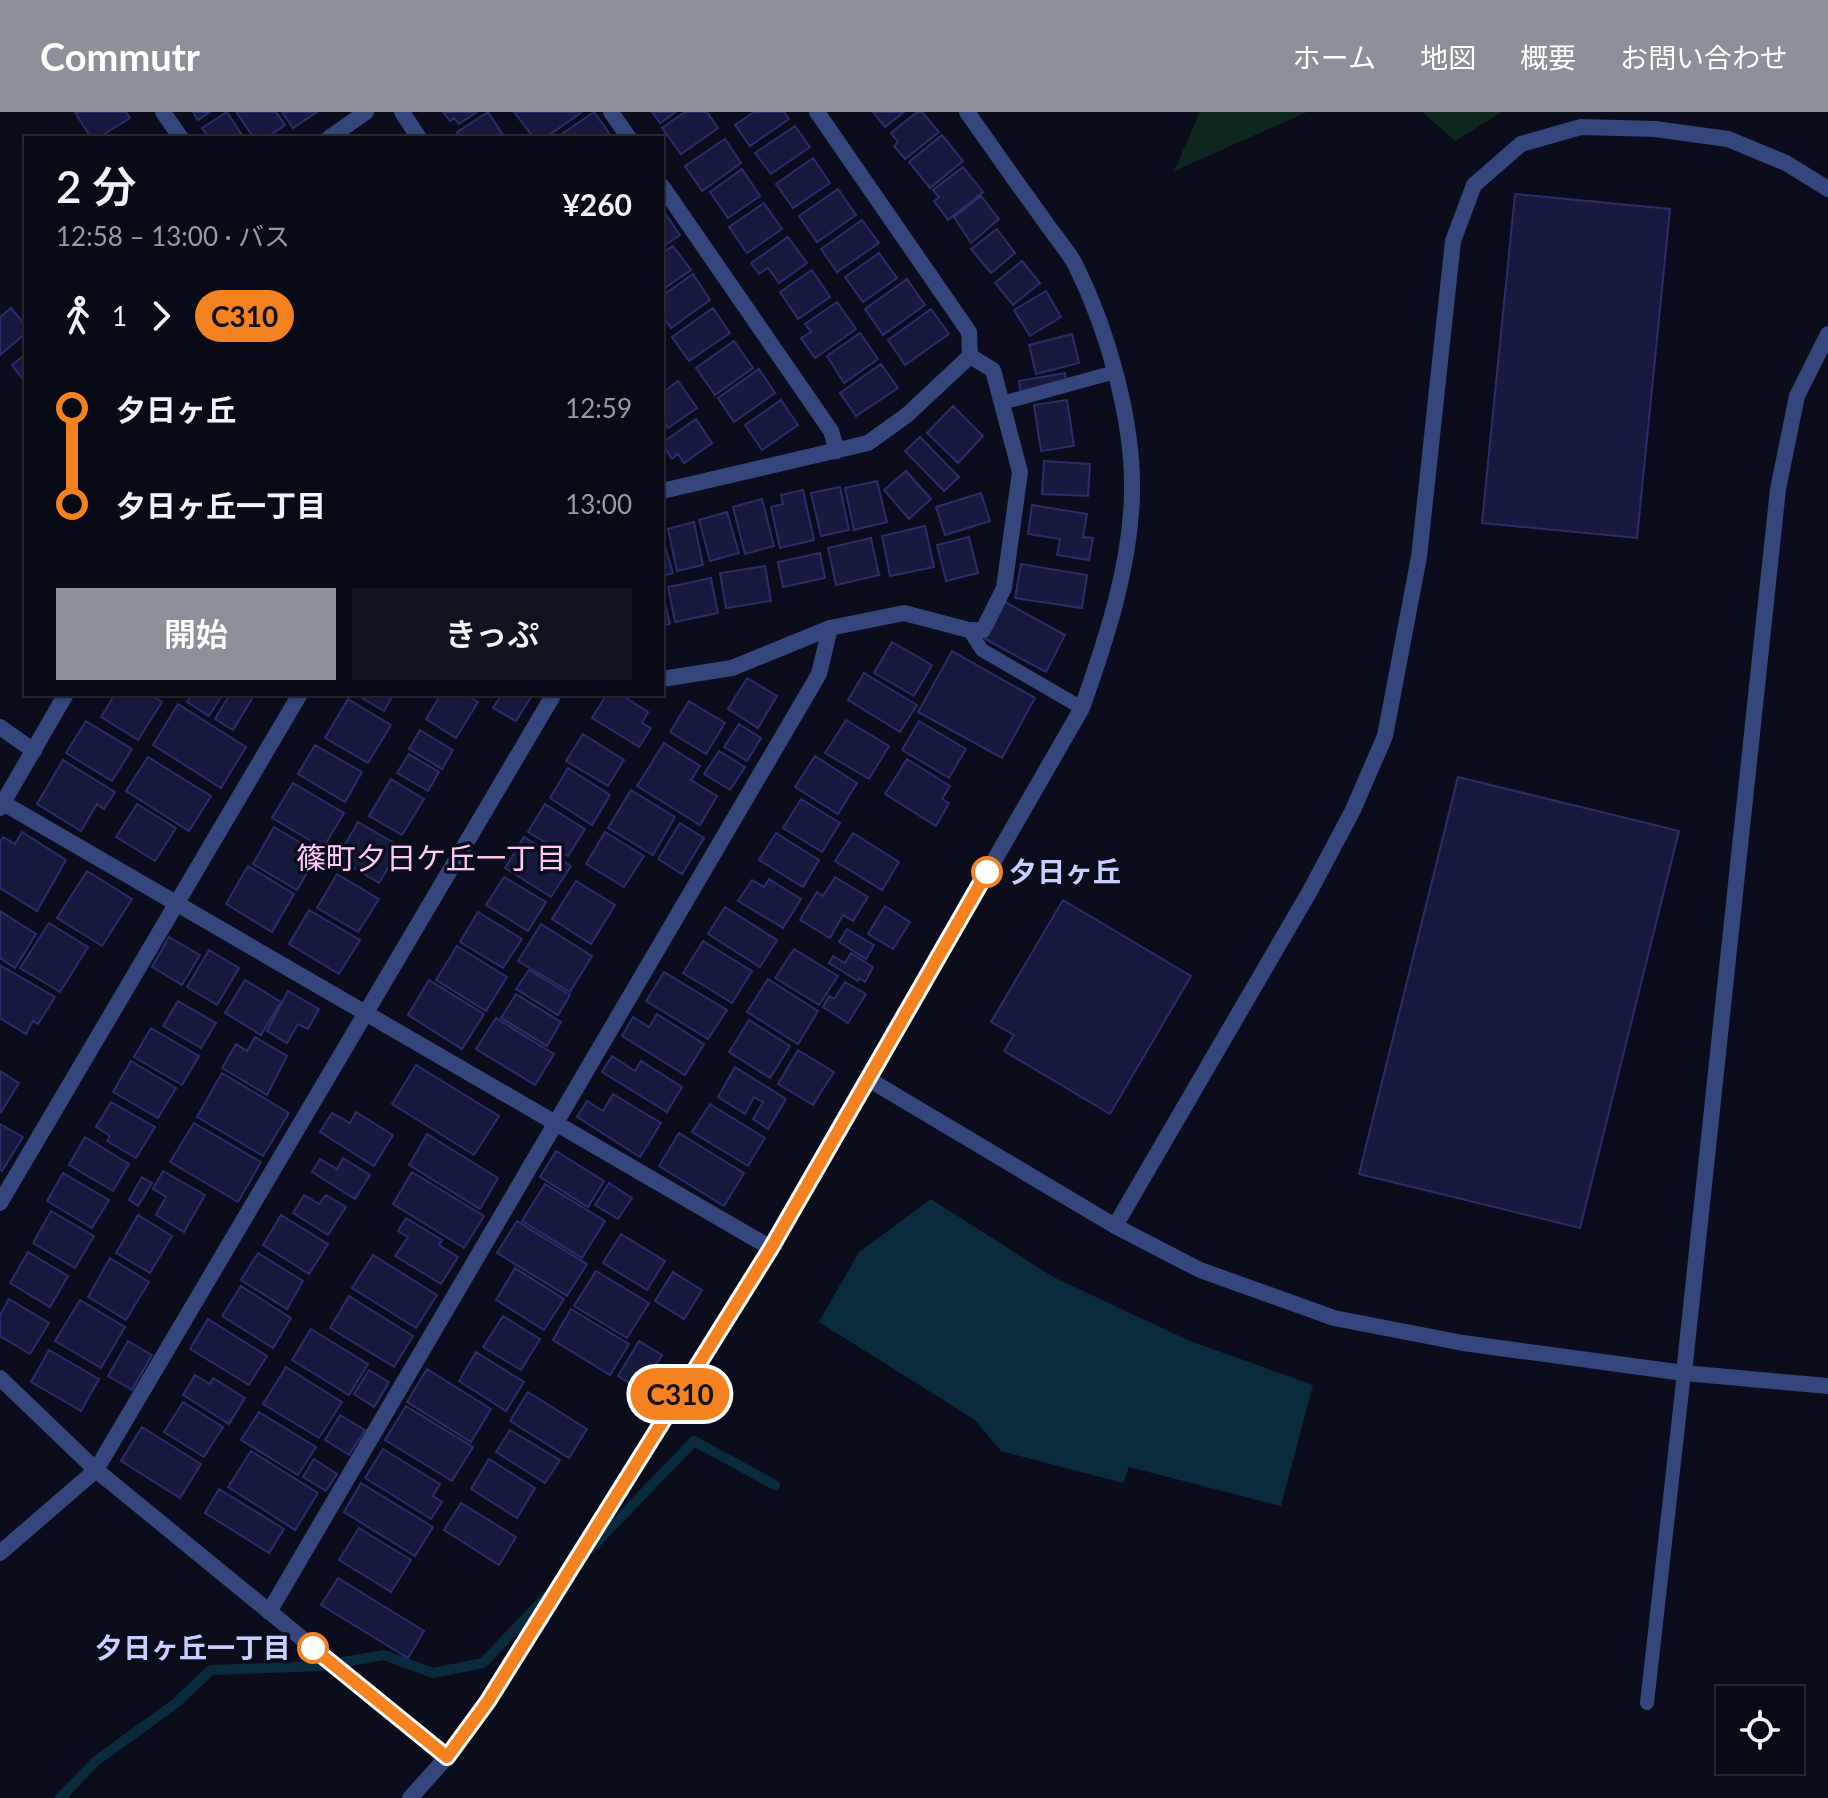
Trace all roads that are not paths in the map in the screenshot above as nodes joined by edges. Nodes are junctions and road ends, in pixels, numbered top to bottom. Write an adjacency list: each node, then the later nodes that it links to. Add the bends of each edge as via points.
1 (163, 112): 7 (street)
2 (366, 112): 8 (street)
3 (402, 112): 9 (street)
4 (611, 112): 10 (street)
5 (817, 112): 14 (street, via 969,332)
6 (967, 112): 15 (street, via 1075,264)
7 (180, 136)
8 (332, 136)
9 (418, 136)
10 (628, 136)
11 (664, 189): 17 (street, via 831,431)
12 (1828, 189): 34 (street, via 1786,163 1728,139 1655,129 1581,127 1521,144 1474,185 1453,241 1419,557 1385,736 1310,891)
13 (1828, 334): 36 (street, via 1797,396 1778,489)
14 (970, 356): 16 (street, via 993,370); 17 (street, via 907,415 868,443)
15 (1115, 372): 16 (lane); 25 (street, via 1132,495 1121,577)
16 (1002, 403): 20 (street, via 1020,472 1004,588 983,630)
17 (837, 451): 18 (street)
18 (664, 491)
19 (830, 628): 20 (street, via 904,613); 21 (street, via 732,668); 32 (street, via 819,674)
20 (969, 630): 25 (lane, via 982,650)
21 (664, 679)
22 (65, 696): 27 (street)
23 (299, 696): 29 (street)
24 (553, 696): 30 (street)
25 (1082, 708): 31 (street)
26 (0, 727): 27 (street)
27 (34, 751): 28 (street)
28 (2, 805): 29 (street)
29 (177, 903): 30 (street); 33 (street)
30 (366, 1013): 32 (street); 39 (street)
31 (868, 1079): 34 (street); 35 (street)
32 (556, 1123): 35 (street); 41 (street)
33 (0, 1203)
34 (1115, 1226): 36 (street, via 1200,1270 1334,1318 1463,1343)
35 (771, 1248): 43 (street, via 488,1701)
36 (1684, 1373): 38 (street); 42 (lane)
37 (0, 1378): 39 (street)
38 (1828, 1386)
39 (96, 1470): 40 (street); 41 (street)
40 (0, 1553)
41 (269, 1612): 43 (street)
42 (1647, 1703)
43 (447, 1757): 44 (street)
44 (410, 1798)

